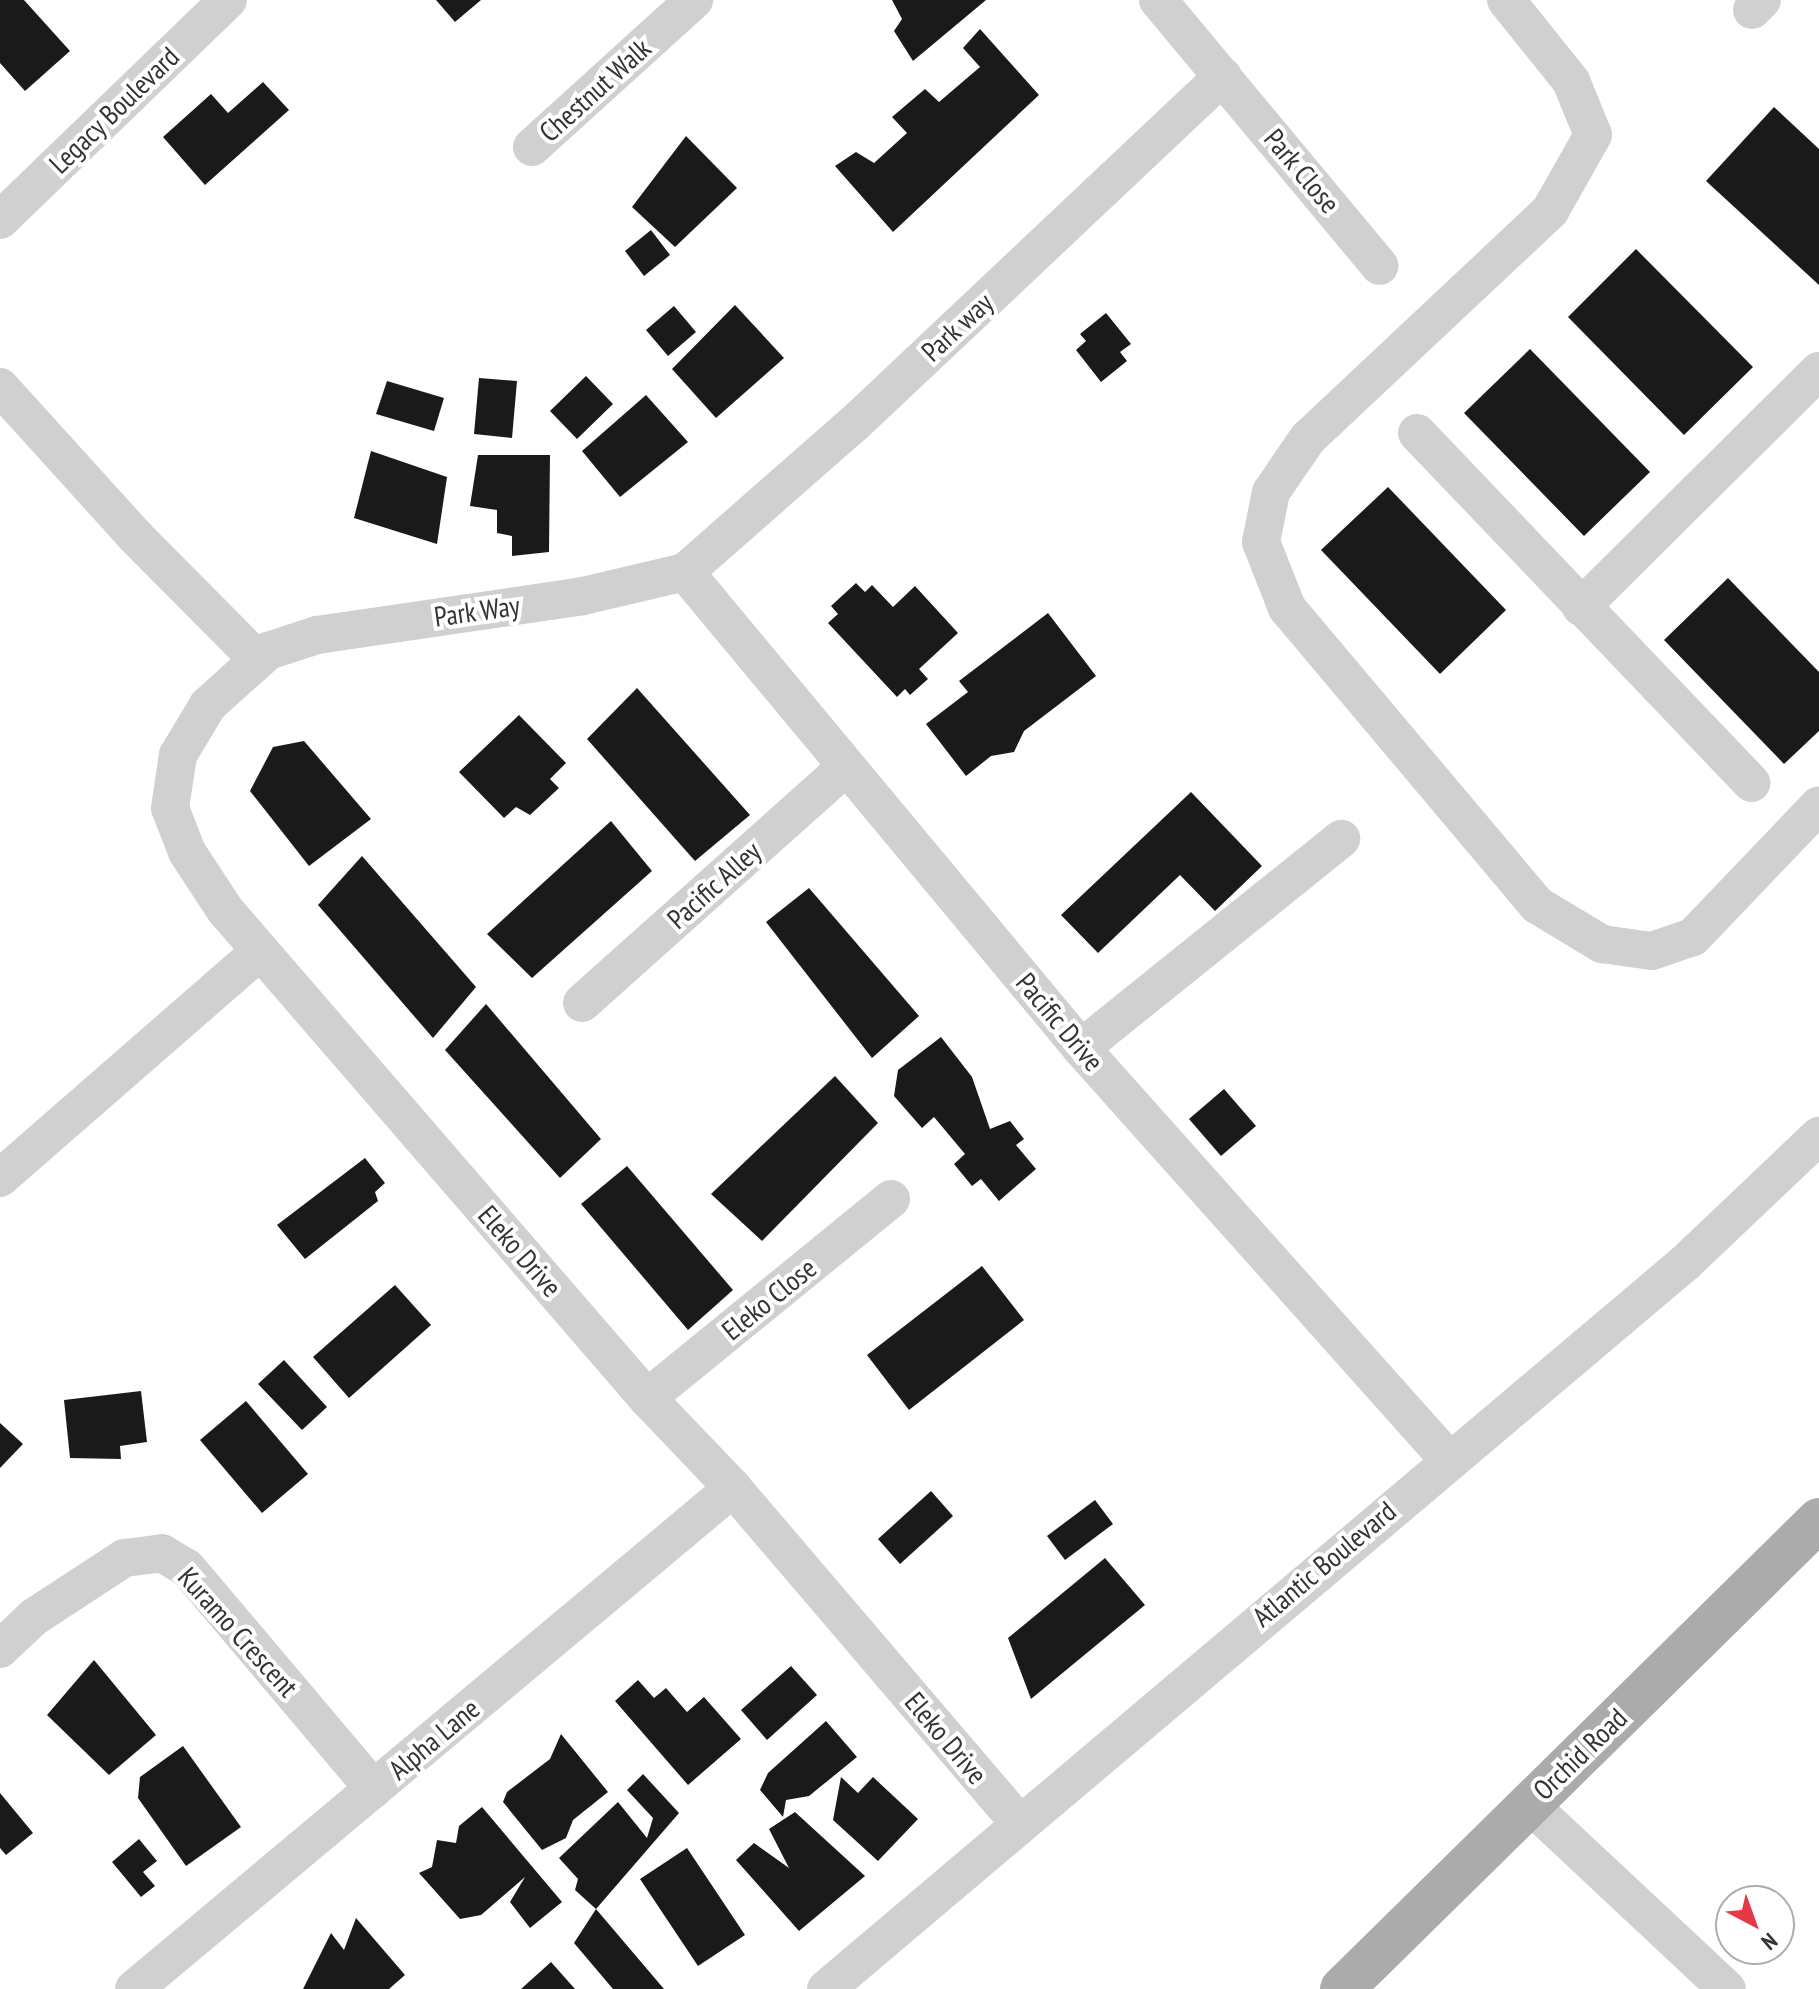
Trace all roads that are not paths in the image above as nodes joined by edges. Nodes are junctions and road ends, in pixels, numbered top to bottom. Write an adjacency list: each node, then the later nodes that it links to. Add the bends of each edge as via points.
1 (228, 0): 7 (street, Legacy Boulevard)
2 (694, 0): 6 (street, Chestnut Walk)
3 (1158, 0): 5 (street, Park Close)
4 (1506, 0): 17 (street, via 1571,81 1593,135 1550,211 1308,438 1271,492 1261,542 1287,608 1537,905 1602,944 1652,951 1693,937)
5 (1223, 76): 8 (street, Park Close); 12 (street, Park way, via 845,432)
6 (532, 147)
7 (0, 220)
8 (1380, 266)
9 (1817, 375): 13 (street)
10 (0, 387): 14 (street, via 134,535)
11 (1417, 433): 13 (street)
12 (685, 572): 14 (street, Park Way, via 583,596 317,635); 15 (street, Pacific Drive)
13 (1581, 607): 16 (street)
14 (263, 656): 19 (street, Eleko Drive, via 208,705 178,755 170,808 187,852)
15 (846, 767): 20 (street, Pacific Alley); 21 (street, Pacific Drive)
16 (1751, 783)
17 (1819, 805)
18 (1341, 839): 21 (street)
19 (260, 951): 23 (street); 25 (street, Eleko Drive)
20 (582, 1003)
21 (1081, 1048): 26 (street, Pacific Drive)
22 (1819, 1136): 26 (street, Atlantic Boulevard, via 1685,1263)
23 (0, 1178)
24 (891, 1199): 25 (street, Eleko Close)
25 (647, 1398): 27 (street, Eleko Drive)
26 (1448, 1459): 32 (street, Atlantic Boulevard)
27 (733, 1488): 30 (street, Alpha Lane); 32 (street, Eleko Drive)
28 (1819, 1520): 31 (main road, Orchid Road)
29 (0, 1649): 30 (street, Kuramo Crescent, via 34,1617 124,1558 162,1553 187,1568)
30 (374, 1789): 33 (street, Alpha Lane)
31 (1529, 1804): 35 (main road, Orchid Road); 36 (street)
32 (1019, 1823): 34 (street, Atlantic Boulevard)
33 (134, 1989)
34 (826, 1989)
35 (1342, 1989)
36 (1727, 1989)

